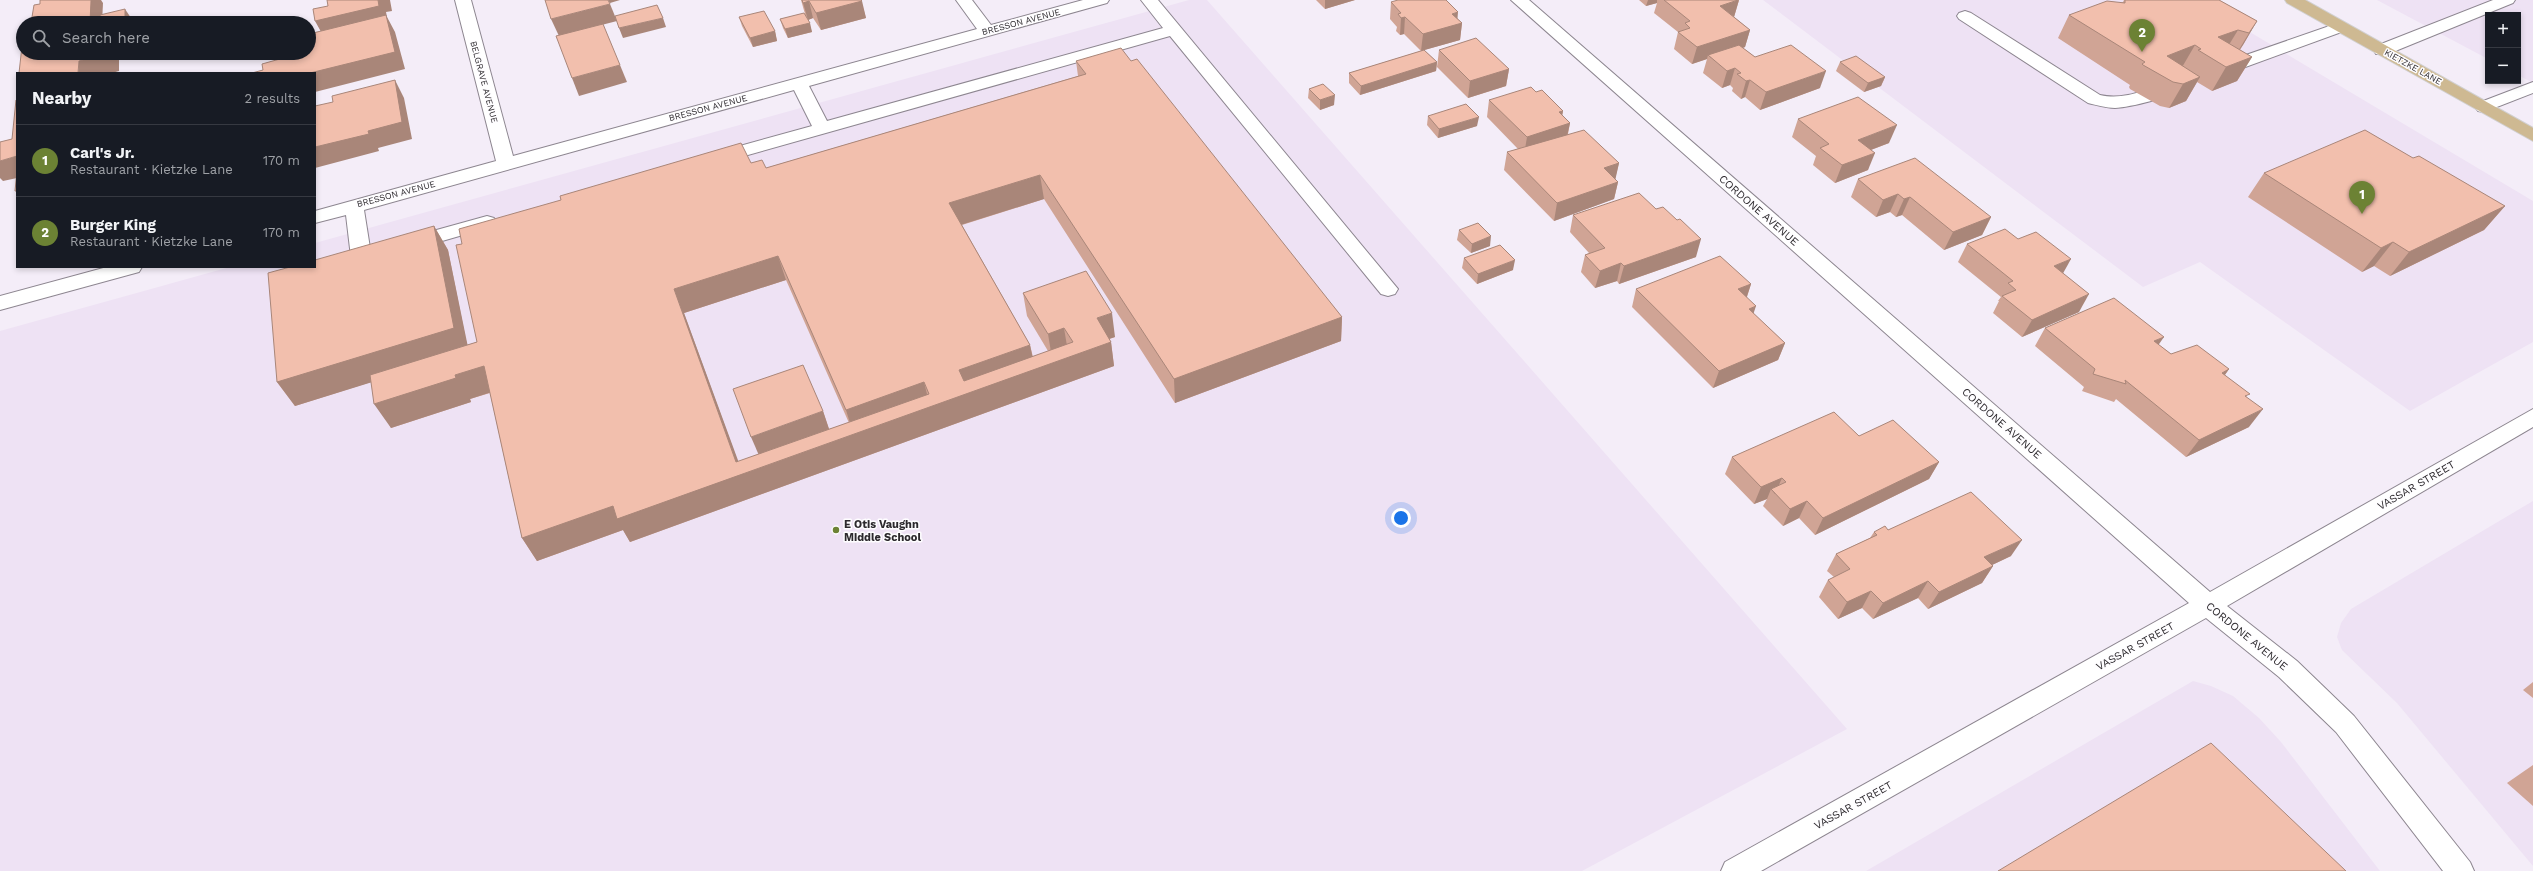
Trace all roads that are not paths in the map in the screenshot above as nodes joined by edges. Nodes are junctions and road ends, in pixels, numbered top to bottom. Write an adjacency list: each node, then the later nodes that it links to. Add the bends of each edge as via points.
1 (463, 0): 21 (street, BELGRAVE AVENUE)
2 (964, 0): 11 (street)
3 (1101, 0): 11 (street, BRESSON AVENUE)
4 (1149, 0): 10 (street)
5 (1519, 0): 29 (street, CORDONE AVENUE)
6 (2293, 0): 9 (main road, KIETZKE LANE)
7 (2507, 0): 12 (street)
8 (1964, 16): 14 (street, via 2094,99 2108,103 2128,103)
9 (2341, 26): 12 (main road, KIETZKE LANE); 13 (street)
10 (1174, 30): 18 (street); 26 (street)
11 (986, 32): 15 (street, BRESSON AVENUE)
12 (2382, 50): 17 (main road, KIETZKE LANE)
13 (2210, 74)
14 (2187, 82)
15 (799, 83): 18 (street); 21 (street, BRESSON AVENUE)
16 (2533, 87): 17 (street)
17 (2484, 107): 19 (main road, KIETZKE LANE)
18 (822, 128): 20 (street)
19 (2533, 135)
20 (699, 163)
21 (506, 164): 22 (street, BRESSON AVENUE)
22 (354, 206): 23 (street, BRESSON AVENUE); 24 (street, via 361,257)
23 (316, 216)
24 (507, 216)
25 (128, 268): 27 (street)
26 (1388, 289)
27 (0, 303)
28 (2533, 417): 29 (street, VASSAR STREET)
29 (2208, 605): 30 (street, VASSAR STREET); 31 (street, CORDONE AVENUE, via 2288,669 2345,724)
30 (1735, 871)
31 (2460, 871)

